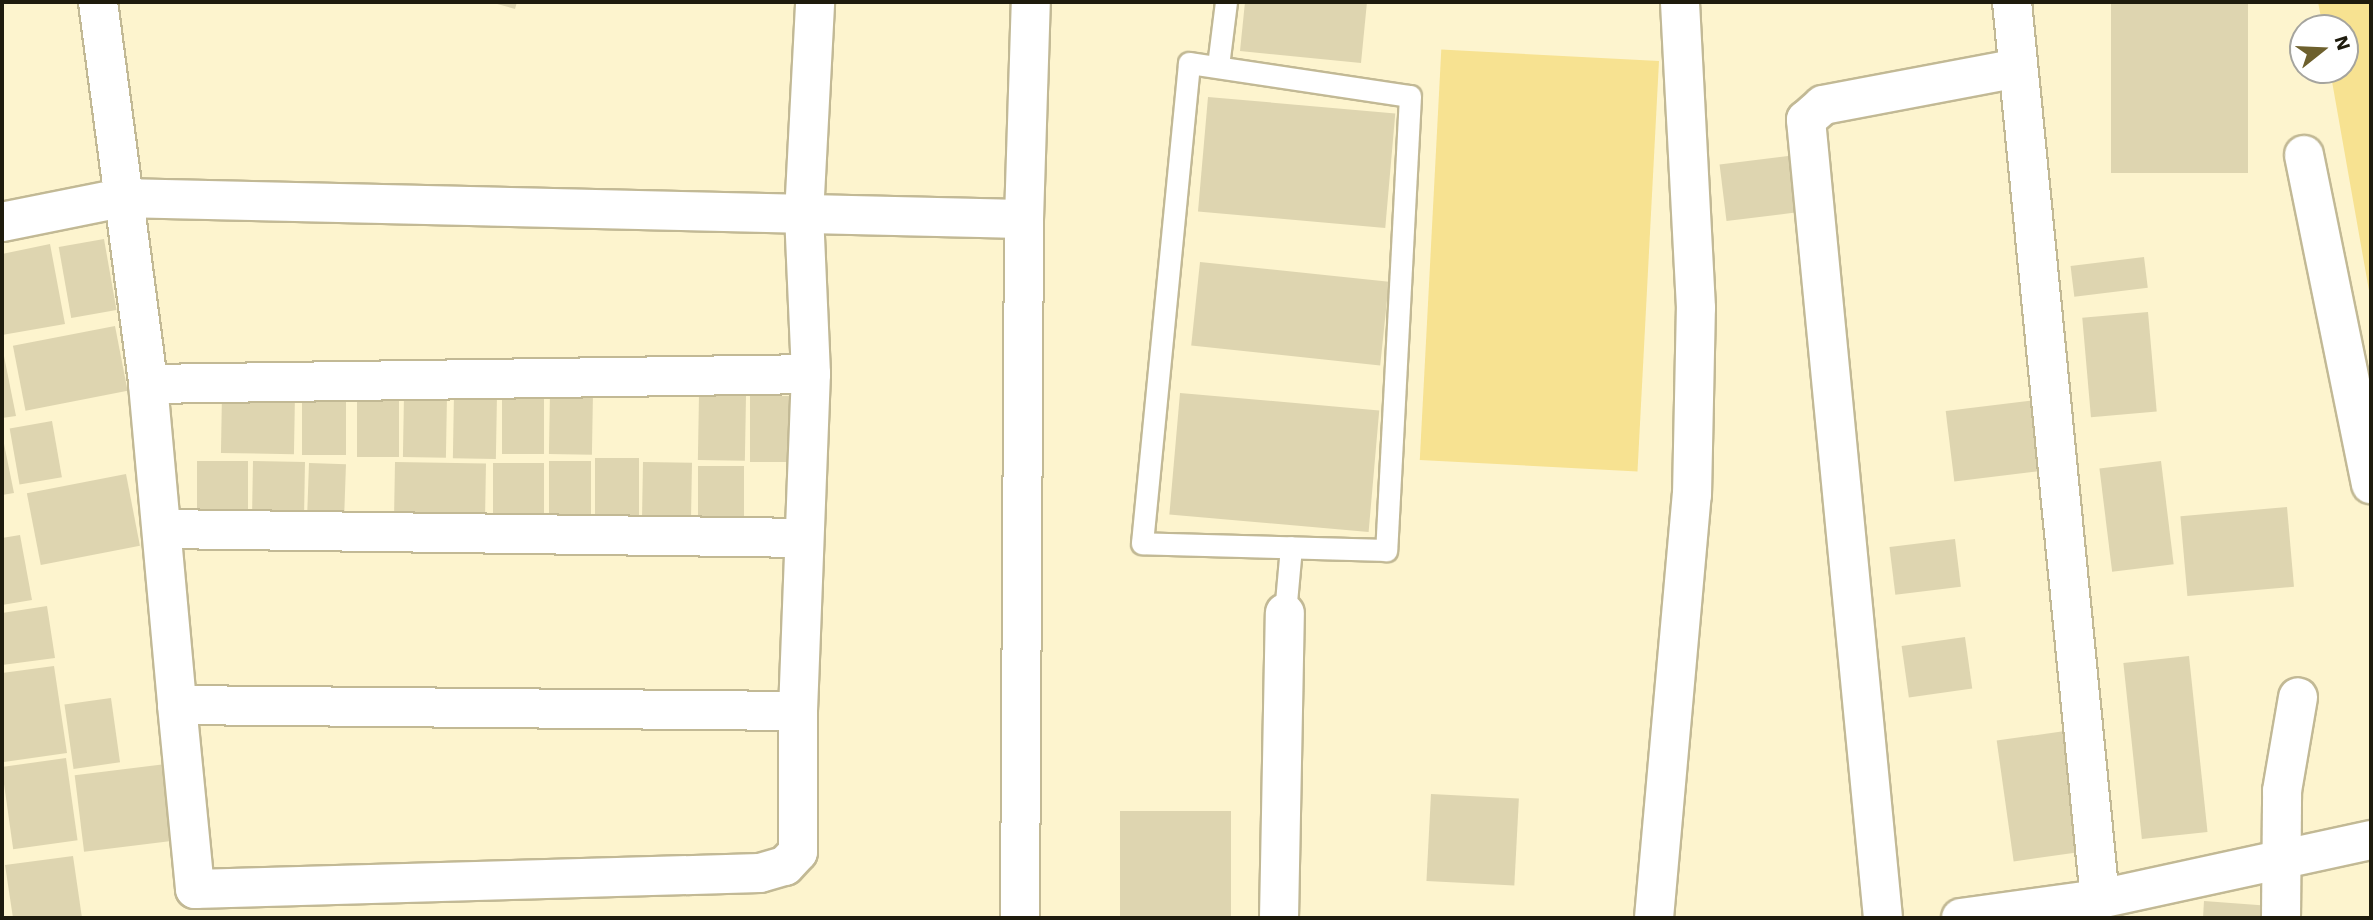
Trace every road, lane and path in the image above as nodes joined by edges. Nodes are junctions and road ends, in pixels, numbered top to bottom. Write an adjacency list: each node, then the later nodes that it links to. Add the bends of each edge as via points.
1 (97, 2): 10 (street)
2 (816, 2): 11 (street)
3 (1031, 2): 12 (street)
4 (1226, 2): 7 (lane)
5 (1680, 2): 29 (street, via 1696,309 1692,495)
6 (2012, 2): 8 (street)
7 (1218, 66): 19 (lane, via 1189,63 1142,544); 19 (lane, via 1410,96 1386,550)
8 (2014, 69): 26 (street); 30 (street, via 1823,105 1806,120)
9 (2304, 155): 16 (street)
10 (121, 198): 11 (street); 13 (street); 15 (street)
11 (804, 215): 12 (street); 14 (street)
12 (1024, 219): 27 (street)
13 (2, 222)
14 (811, 374): 15 (street); 18 (street)
15 (148, 384): 17 (street)
16 (2371, 484)
17 (162, 529): 18 (street); 22 (street)
18 (804, 538): 23 (street)
19 (1291, 547): 20 (lane)
20 (1284, 612): 28 (street)
21 (2298, 697): 25 (street, via 2282,790)
22 (177, 705): 23 (street); 23 (street, via 195,889 760,873 785,866 798,852)
23 (798, 711)
24 (2371, 839): 25 (street)
25 (2286, 854): 26 (street); 32 (street)
26 (2082, 908): 31 (street)
27 (1020, 918)
28 (1279, 918)
29 (1654, 918)
30 (1883, 918)
31 (1961, 918)
32 (2281, 918)

